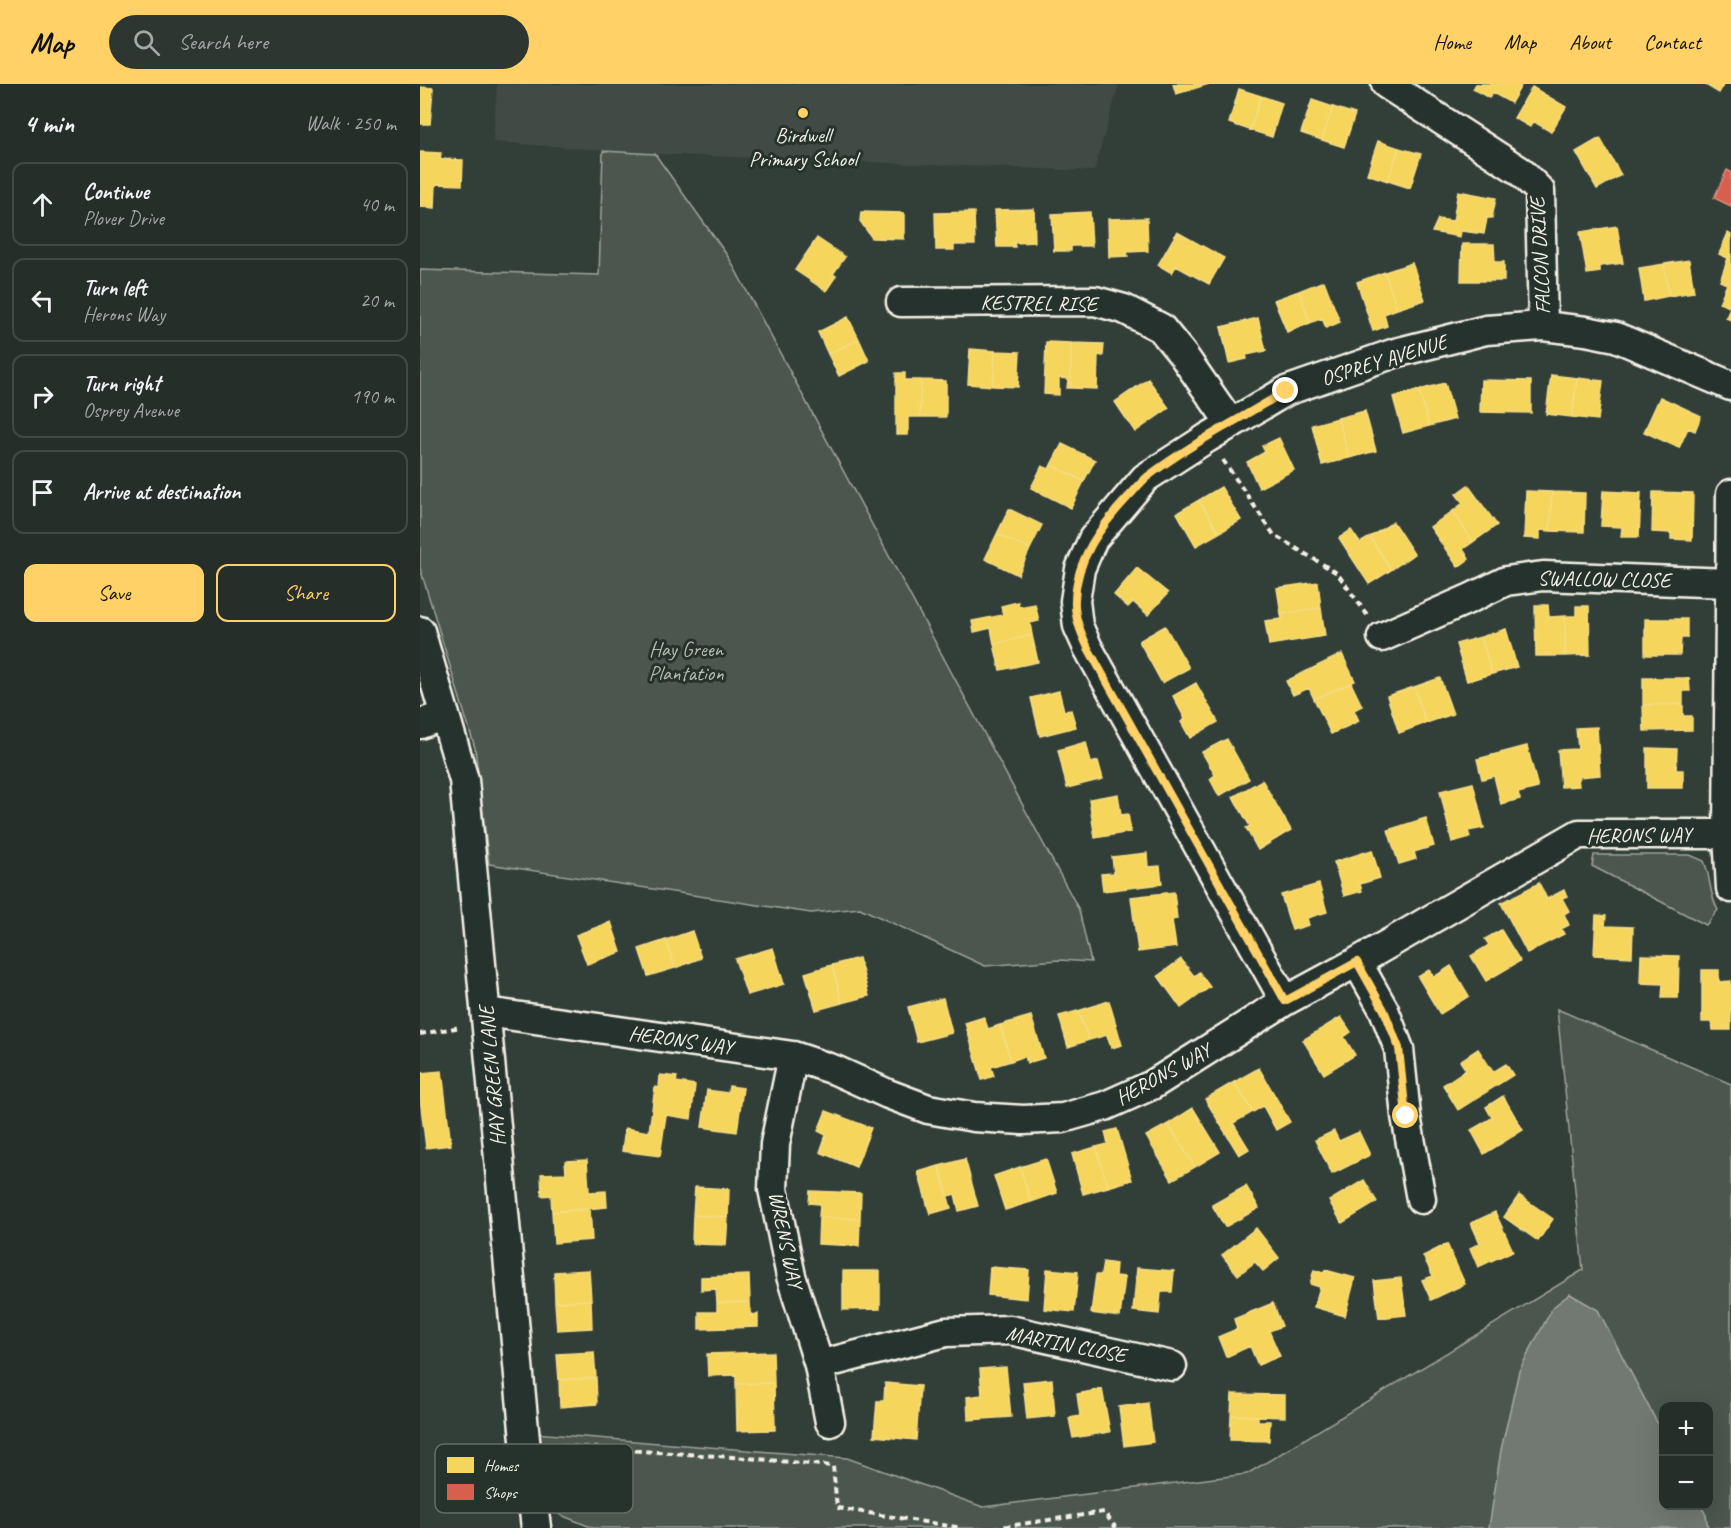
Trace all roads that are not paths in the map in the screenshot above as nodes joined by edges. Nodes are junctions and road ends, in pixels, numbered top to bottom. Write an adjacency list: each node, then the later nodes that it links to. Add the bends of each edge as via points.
1 (1386, 84): 3 (street, FALCON DRIVE, via 1520,171 1540,191)
2 (901, 302): 5 (street, KESTREL RISE, via 1095,301 1124,309 1161,328 1183,355)
3 (1544, 326): 4 (street, OSPREY AVENUE, via 1616,338); 5 (street, OSPREY AVENUE, via 1486,330 1395,353 1286,391)
4 (1731, 386)
5 (1219, 431): 15 (street, OSPREY AVENUE, via 1145,478 1121,505 1093,539 1080,569 1074,601 1078,626 1088,648)
6 (1731, 494): 7 (street)
7 (1730, 583): 9 (street, SWALLOW CLOSE, via 1544,576 1506,581); 10 (street)
8 (420, 631): 11 (street, HAY GREEN LANE)
9 (1382, 637)
10 (1730, 702): 12 (street)
11 (432, 720): 16 (street, HAY GREEN LANE, via 464,780)
12 (1728, 834): 13 (street); 14 (street, HERONS WAY, via 1579,834)
13 (1731, 888)
14 (1357, 962): 15 (street, HERONS WAY); 18 (street, via 1384,1010 1399,1048)
15 (1285, 1001): 17 (street, HERONS WAY, via 1152,1085 1105,1106 1063,1118 974,1117 928,1109)
16 (487, 1020): 17 (street, HERONS WAY); 22 (street, HAY GREEN LANE)
17 (793, 1056): 19 (street, WRENS WAY, via 775,1144 773,1189 791,1276)
18 (1421, 1200)
19 (819, 1365): 20 (street, MARTIN CLOSE, via 946,1332 1010,1330); 21 (street, WRENS WAY)
20 (1172, 1366)
21 (830, 1422)
22 (526, 1444)

